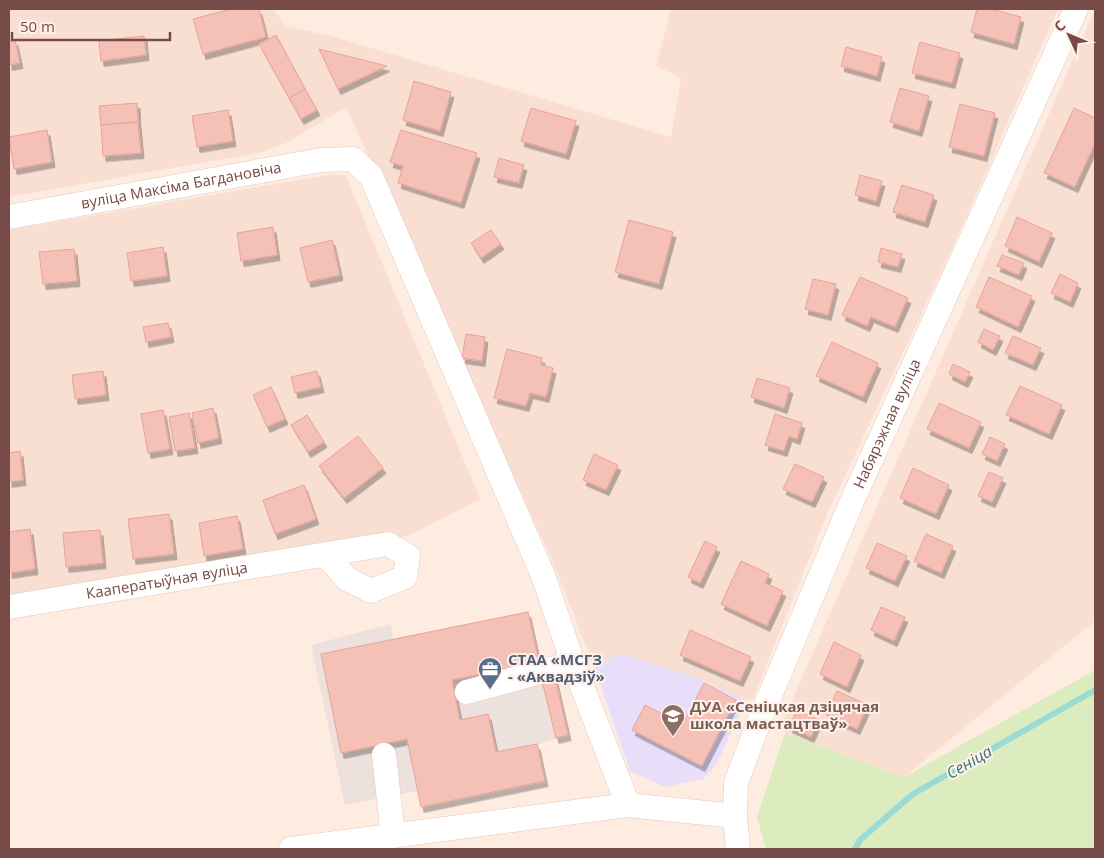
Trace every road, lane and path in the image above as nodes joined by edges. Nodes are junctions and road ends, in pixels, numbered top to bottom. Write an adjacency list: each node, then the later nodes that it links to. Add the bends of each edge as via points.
1 (1076, 9): 9 (street, Набярэжная вуліца, via 853,499 771,692 736,783)
2 (9, 217): 5 (street, вуліца Максіма Багдановіча, via 322,160 353,159 370,176 378,194 544,578)
3 (326, 555): 4 (street, Кааператыўная вуліца)
4 (9, 607)
5 (573, 663): 6 (street); 8 (street)
6 (467, 692)
7 (384, 755): 10 (street)
8 (628, 804): 9 (street); 10 (street)
9 (735, 816): 12 (street, Набярэжная вуліца)
10 (393, 836): 11 (street)
11 (291, 849)
12 (738, 849)

